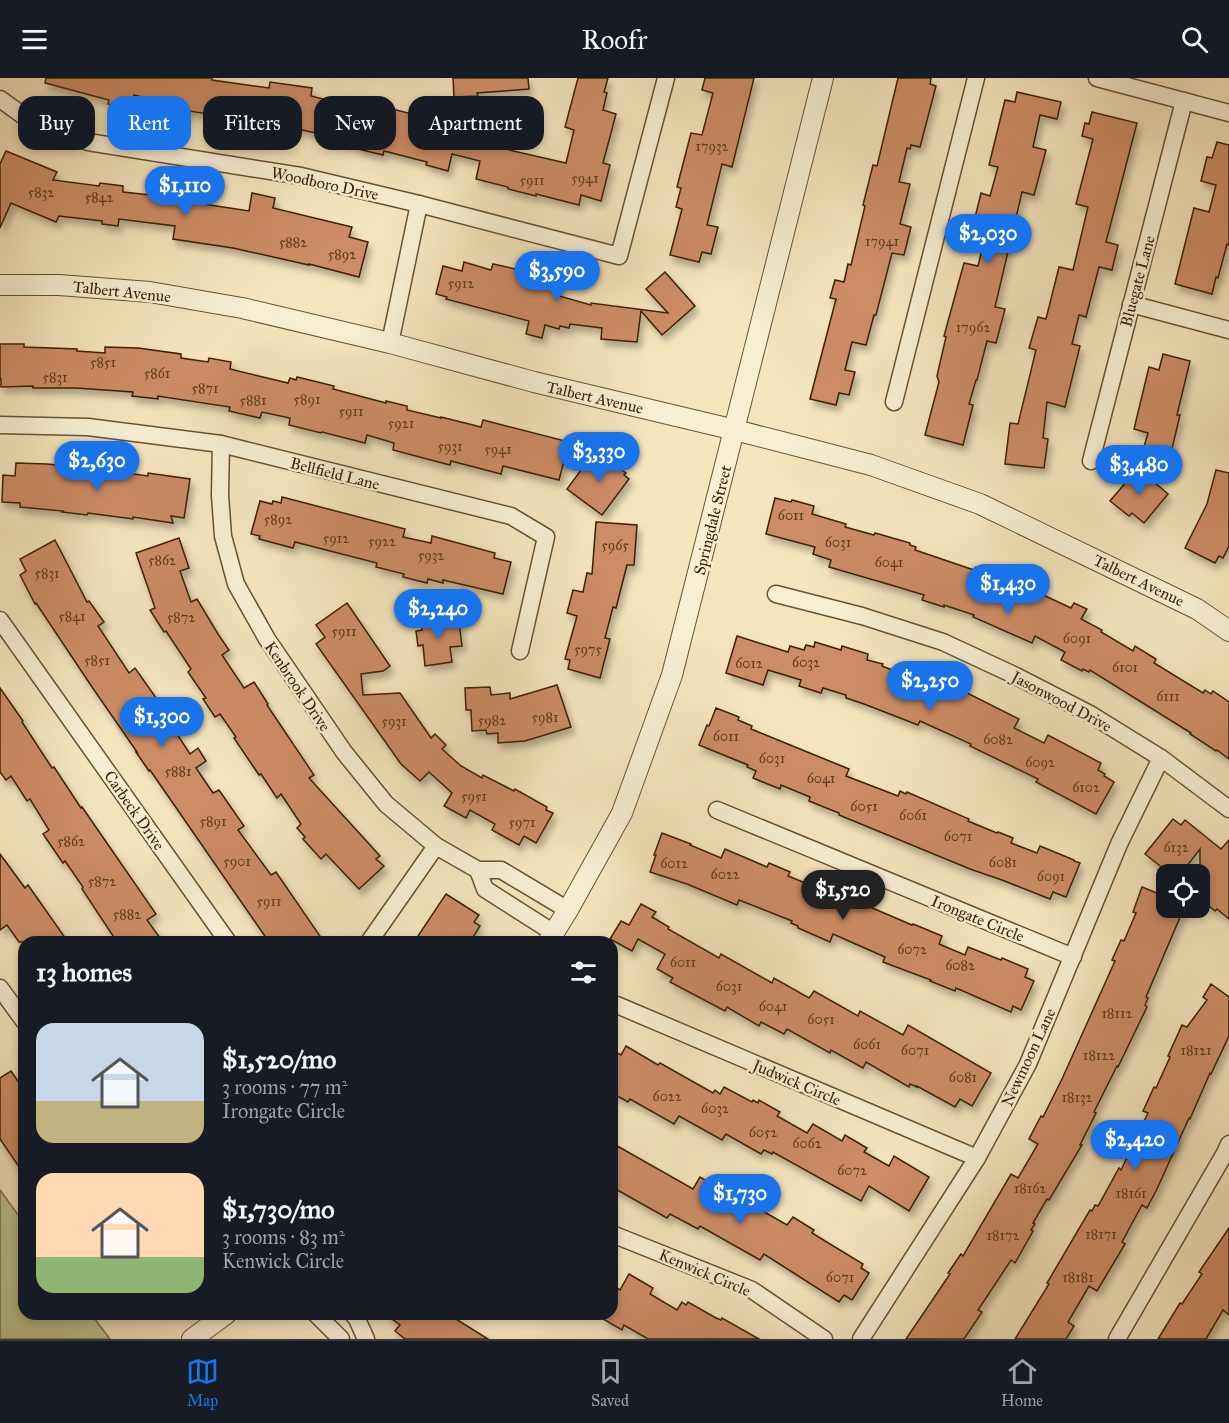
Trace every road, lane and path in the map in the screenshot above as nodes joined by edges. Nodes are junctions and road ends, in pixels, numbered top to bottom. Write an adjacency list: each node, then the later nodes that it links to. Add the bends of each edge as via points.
1 (666, 78): 8 (street, Woodboro Drive, via 619,256)
2 (823, 78): 15 (street, Springdale Street)
3 (976, 78): 13 (street)
4 (1097, 78): 6 (street)
5 (0, 99): 8 (street, Woodboro Drive, via 25,117 88,142 301,176)
6 (1184, 101): 7 (street); 10 (street, Bluegate Lane)
7 (1229, 112)
8 (419, 204): 12 (street)
9 (0, 285): 12 (street, Talbert Avenue, via 150,292 242,308)
10 (1131, 304): 11 (street); 17 (street, Bluegate Lane)
11 (1229, 330)
12 (390, 343): 15 (street, Talbert Avenue)
13 (894, 402)
14 (0, 425): 16 (street, Bellfield Lane, via 88,427)
15 (735, 430): 20 (street, Talbert Avenue, via 871,465 980,504 1197,609); 27 (street, Springdale Street, via 672,675 622,813)
16 (221, 444): 21 (street, Bellfield Lane, via 511,516 546,537); 25 (street, Kenbrook Drive, via 223,536 236,584 267,639 344,752 386,804)
17 (1091, 461)
18 (776, 594): 22 (street, Jasonwood Drive, via 943,642 1090,714)
19 (0, 620): 28 (street, Carbeck Drive)
20 (1229, 631)
21 (520, 651)
22 (1161, 758): 23 (street, Jasonwood Drive); 32 (street, Newmoon Lane, via 1119,844)
23 (1229, 808)
24 (717, 810): 32 (street, Irongate Circle)
25 (436, 846): 26 (street, Kenbrook Drive); 29 (street)
26 (478, 870): 27 (street, Kenbrook Drive, via 501,870); 30 (street, Kenbrook Drive, via 485,889)
27 (568, 910): 31 (street, Springdale Street)
28 (224, 936)
29 (373, 936)
30 (550, 936)
31 (552, 936)
32 (1073, 957): 37 (street, Newmoon Lane, via 1028,1064)
33 (0, 988): 35 (street)
34 (618, 1005): 37 (street, Judwick Circle)
35 (18, 1013)
36 (1228, 1151): 47 (street)
37 (977, 1158): 46 (street, Newmoon Lane)
38 (618, 1236): 45 (street, Kenwick Circle, via 752,1290)
39 (218, 1320): 42 (street)
40 (321, 1320): 43 (street)
41 (357, 1320): 44 (street)
42 (192, 1339)
43 (341, 1339)
44 (366, 1339)
45 (824, 1339)
46 (861, 1339)
47 (1117, 1339)

